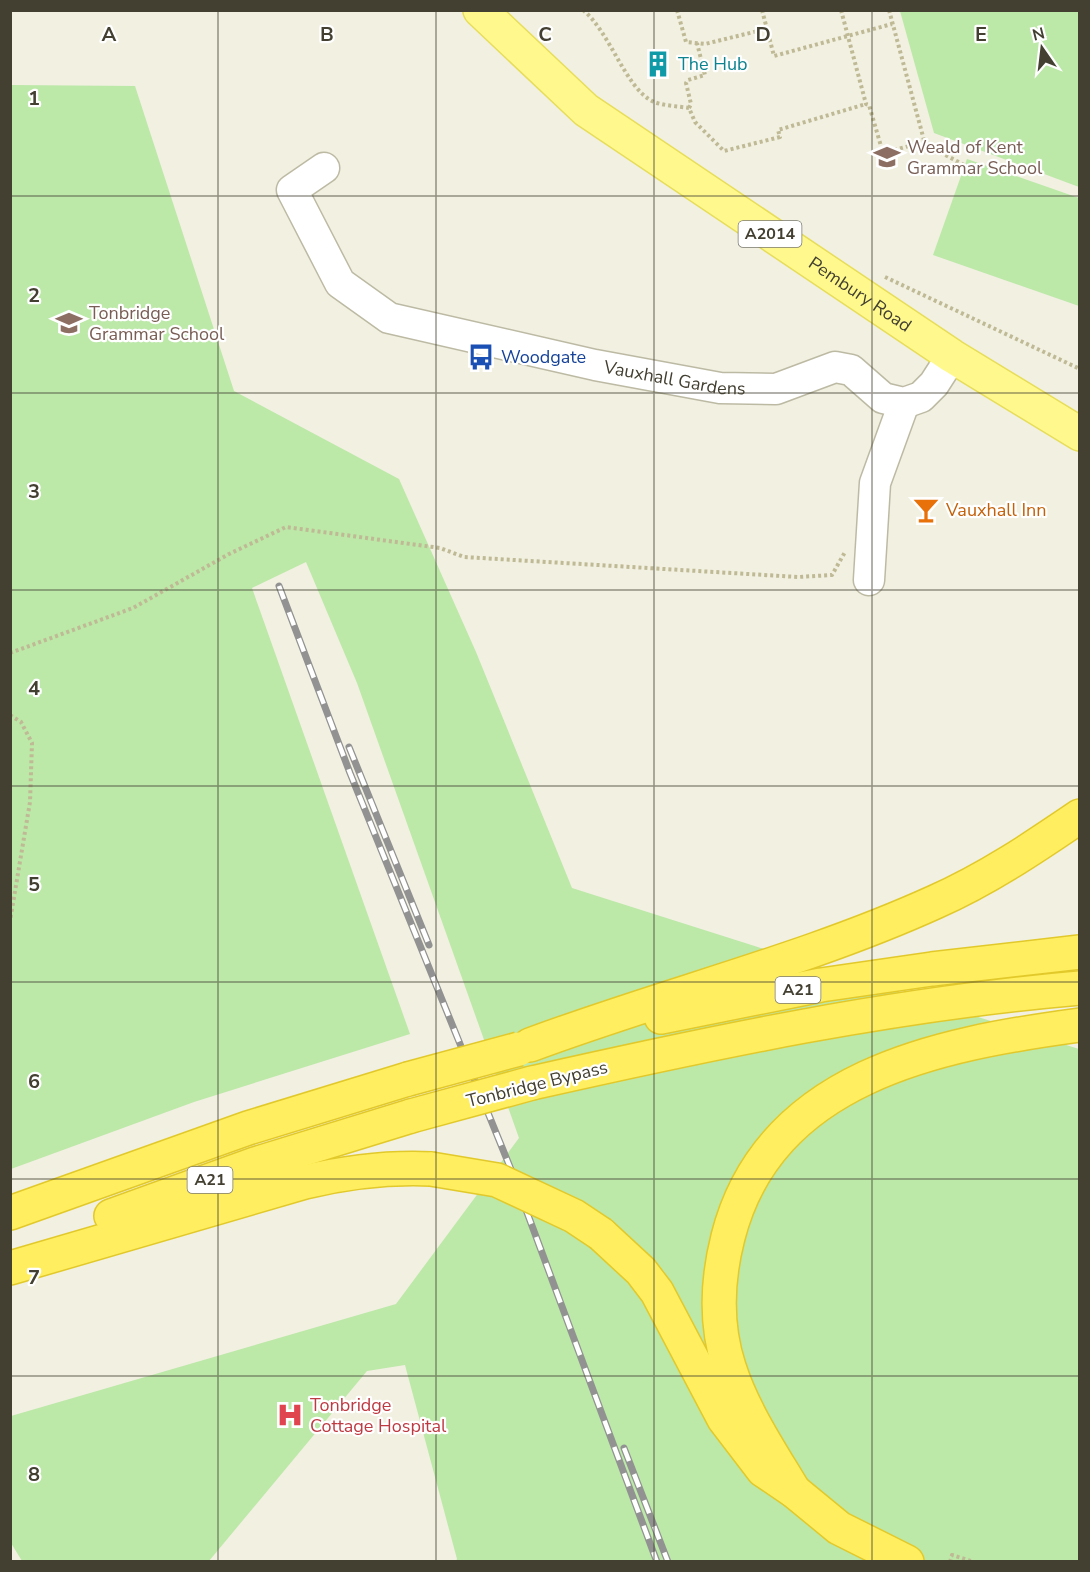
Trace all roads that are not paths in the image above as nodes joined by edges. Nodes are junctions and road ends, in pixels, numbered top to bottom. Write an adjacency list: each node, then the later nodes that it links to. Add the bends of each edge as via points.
1 (480, 10): 3 (main road, Pembury Road / A2014, via 586,110)
2 (324, 168): 4 (street, Vauxhall Gardens, via 292,190 299,207 339,283 389,318 595,365 720,388 776,389 836,367 851,370 883,398)
3 (952, 356): 4 (street, via 921,397); 5 (main road, Pembury Road / A2014)
4 (904, 403): 6 (street, via 876,483)
5 (1080, 434)
6 (869, 580)
7 (1080, 816): 11 (highway, via 996,871 936,902 867,930)
8 (1080, 952): 11 (highway, Tonbridge Bypass / A21, via 821,985)
9 (1080, 988): 13 (highway, Tonbridge Bypass / A21, bridge, via 929,1004 826,1021 532,1083 255,1164)
10 (1080, 1024): 15 (highway, via 948,1047 864,1077 821,1103 795,1125 765,1156 745,1188 722,1260 718,1295 721,1333 742,1400)
11 (525, 1047): 12 (highway, Tonbridge Bypass / A21, bridge, via 248,1128)
12 (10, 1213)
13 (10, 1250)
14 (10, 1268): 15 (highway, bridge, via 351,1172 431,1169 497,1180 574,1216 635,1265 657,1292 724,1419 742,1445 763,1470)
15 (794, 1491): 16 (highway, via 838,1528)
16 (897, 1560)

